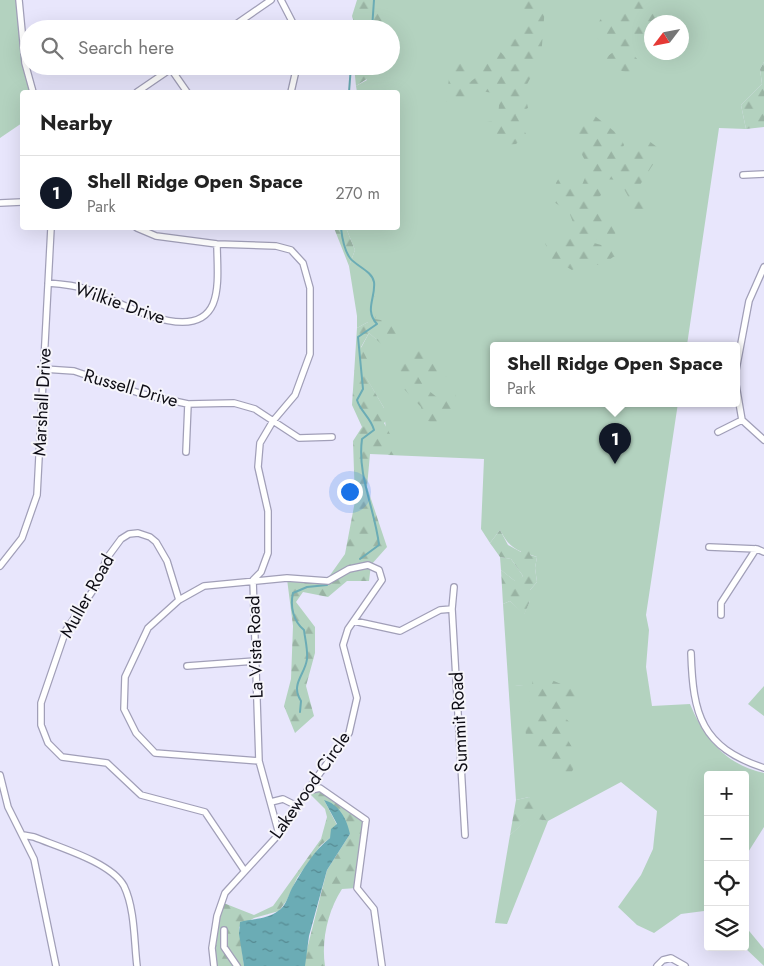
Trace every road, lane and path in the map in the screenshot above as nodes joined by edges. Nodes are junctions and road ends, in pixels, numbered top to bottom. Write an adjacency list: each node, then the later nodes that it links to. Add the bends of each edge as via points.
1 (19, 0): 4 (street)
2 (271, 0): 5 (street)
3 (281, 0): 6 (street)
4 (21, 20)
5 (242, 20)
6 (291, 20)
7 (28, 75): 11 (street)
8 (162, 75): 12 (street)
9 (177, 75): 13 (street)
10 (295, 75): 14 (street)
11 (32, 90)
12 (140, 90)
13 (186, 90)
14 (291, 90)
15 (764, 174): 16 (street)
16 (743, 175)
17 (20, 202): 18 (street)
18 (0, 203)
19 (51, 230): 23 (street, Marshall Drive)
20 (142, 230): 21 (street, La Vista Road, via 156,236)
21 (217, 244): 23 (street, Wilkie Drive, via 214,302 208,312 194,322 174,322 83,288); 29 (street, La Vista Road, via 276,246 291,250 304,263 310,288 310,354 295,395)
22 (764, 267): 24 (street, via 749,301)
23 (48, 283): 25 (street, Marshall Drive)
24 (740, 349)
25 (44, 369): 26 (street, Russell Drive, via 74,372 142,394); 37 (street, Marshall Drive, via 37,495 22,538)
26 (188, 404): 29 (street, Russell Drive, via 234,403 255,409); 33 (street)
27 (740, 407): 28 (street)
28 (742, 420): 30 (street); 32 (street)
29 (273, 421): 31 (street, Russell Drive, via 299,438); 38 (street, La Vista Road, via 260,443 258,467 268,511 268,553 261,572)
30 (718, 432)
31 (332, 437)
32 (764, 440)
33 (186, 452)
34 (709, 547): 35 (street)
35 (756, 549): 36 (street); 42 (street, via 720,603)
36 (764, 552)
37 (1, 562)
38 (253, 580): 40 (street, Lakewood Circle, via 204,586); 43 (street, Lakewood Circle, via 328,581 349,569 368,565 379,570 382,580); 45 (street, La Vista Road)
39 (454, 587): 41 (street, Summit Road)
40 (179, 600): 47 (street, Lakewood Circle, via 148,628 125,677 124,709 136,733 156,753); 56 (street, Muller Road, via 167,561 156,542 150,536 138,533 121,539 108,558 96,586 66,630 41,703 41,724 48,743 62,757 107,763 141,794 205,812)
41 (452, 609): 43 (street, via 440,610 400,631); 55 (street, Summit Road)
42 (721, 615)
43 (354, 621): 50 (street, Lakewood Circle, via 343,645 357,698 349,733)
44 (691, 653): 48 (street, via 694,701 709,733 740,760)
45 (255, 661): 46 (street); 47 (street, La Vista Road)
46 (187, 666)
47 (259, 761): 51 (street, La Vista Road)
48 (764, 768)
49 (0, 775): 54 (street, via 8,806)
50 (306, 791): 52 (street, Lakewood Circle); 62 (street, via 320,788 366,820 357,888 374,909)
51 (270, 802): 52 (street, via 283,799); 53 (street, La Vista Road)
52 (297, 806): 53 (street, Lakewood Circle)
53 (279, 834): 56 (street, Lakewood Circle)
54 (23, 835): 58 (street, via 38,875); 59 (street, via 96,863 120,881 128,899)
55 (465, 835)
56 (244, 870): 60 (street, Lakewood Circle, via 225,893 217,916 212,948)
57 (224, 930): 61 (street, via 224,946)
58 (56, 966)
59 (137, 966)
60 (214, 966)
61 (237, 966)
62 (382, 966)
63 (656, 966): 64 (street, via 671,958)
64 (685, 966)

